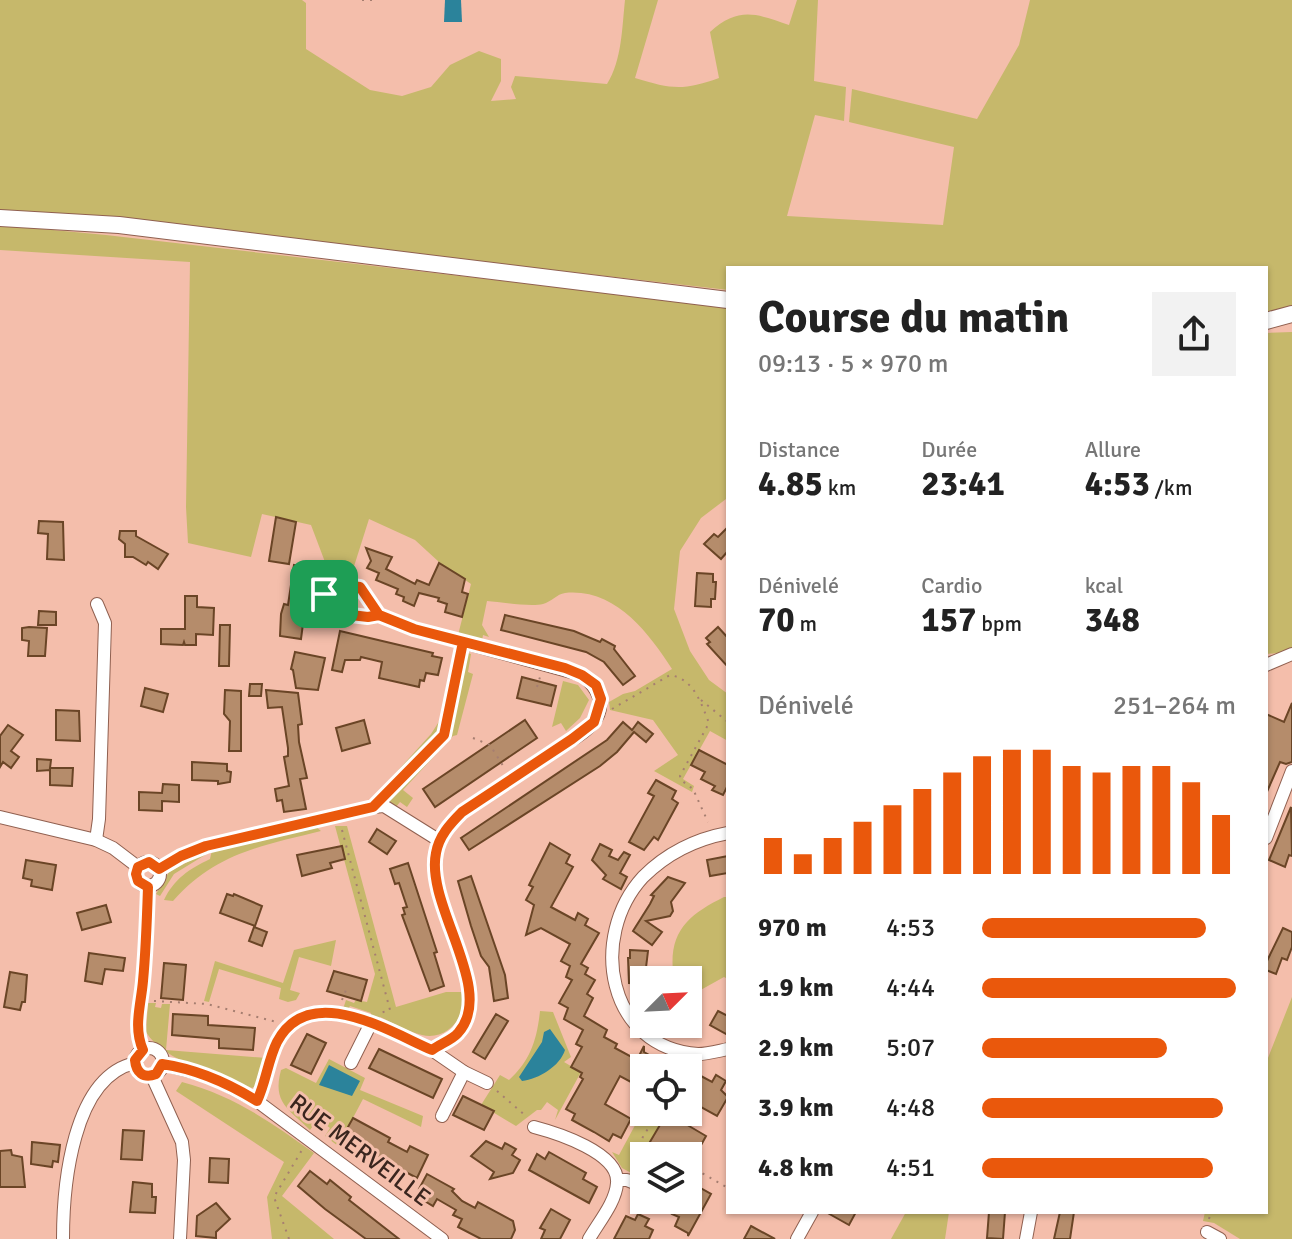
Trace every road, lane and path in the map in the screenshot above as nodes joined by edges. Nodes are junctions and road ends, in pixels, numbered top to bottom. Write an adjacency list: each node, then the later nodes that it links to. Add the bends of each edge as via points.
1 (362, 0): 2 (path)
2 (377, 0)
3 (0, 218): 4 (main road, via 119,225)
4 (726, 300)
5 (1292, 314): 6 (main road)
6 (1268, 321)
7 (1268, 322): 8 (main road)
8 (1292, 325)
9 (97, 604): 27 (street, via 105,623)
10 (379, 615): 11 (street)
11 (463, 642): 21 (street, via 582,675 596,685 601,699 594,722); 22 (path, via 444,735)
12 (1292, 654): 13 (street)
13 (1268, 664)
14 (542, 669): 15 (path)
15 (537, 687)
16 (699, 698): 17 (path, via 686,681 670,675); 18 (path); 26 (path, via 709,723 680,776)
17 (606, 709)
18 (726, 720)
19 (473, 738): 21 (path, via 490,745)
20 (1292, 771): 24 (street)
21 (512, 779): 28 (street, via 462,812)
22 (373, 807): 28 (street, via 384,806); 30 (street, via 206,846)
23 (0, 817): 27 (street)
24 (1270, 819)
25 (340, 823): 33 (path, via 390,1010)
26 (721, 834): 35 (street, via 686,846 641,879 626,902 610,954 615,987 629,1019 653,1040 699,1054)
27 (96, 840): 29 (street)
28 (440, 841): 37 (street, via 434,870 469,983 470,1003 457,1035)
29 (138, 867): 30 (street, via 149,862); 31 (street, via 138,881)
30 (159, 869): 31 (street, via 158,881)
31 (148, 887): 32 (street)
32 (140, 1000): 34 (path, via 207,1004); 36 (street, via 137,1020)
33 (373, 1022): 34 (street, via 320,1011); 37 (street); 39 (street)
34 (289, 1027): 44 (street, via 278,1042)
35 (726, 1049)
36 (143, 1050): 38 (street); 40 (street, via 158,1052)
37 (432, 1050): 41 (street)
38 (135, 1063): 42 (street, via 139,1073); 57 (street, via 109,1074 92,1096 75,1135)
39 (351, 1063)
40 (162, 1064): 42 (street); 44 (street, RUE MERVEILLE, via 209,1076)
41 (464, 1072): 43 (street); 45 (street)
42 (152, 1076): 58 (street, via 182,1142)
43 (487, 1083): 47 (path)
44 (257, 1101): 48 (street, RUE MERVEILLE)
45 (442, 1116)
46 (651, 1126): 50 (path)
47 (534, 1127): 50 (street, via 605,1158)
48 (309, 1138): 56 (street, RUE MERVEILLE); 59 (path, via 274,1197)
49 (702, 1173): 52 (path)
50 (622, 1180): 51 (street); 61 (street)
51 (630, 1183)
52 (726, 1187)
53 (811, 1214): 62 (street)
54 (1031, 1214): 63 (street)
55 (1207, 1232): 64 (street)
56 (429, 1235): 60 (street, RUE MERVEILLE)
57 (63, 1239)
58 (180, 1239)
59 (289, 1239)
60 (442, 1239)
61 (589, 1239)
62 (797, 1239)
63 (1026, 1239)
64 (1220, 1239)

